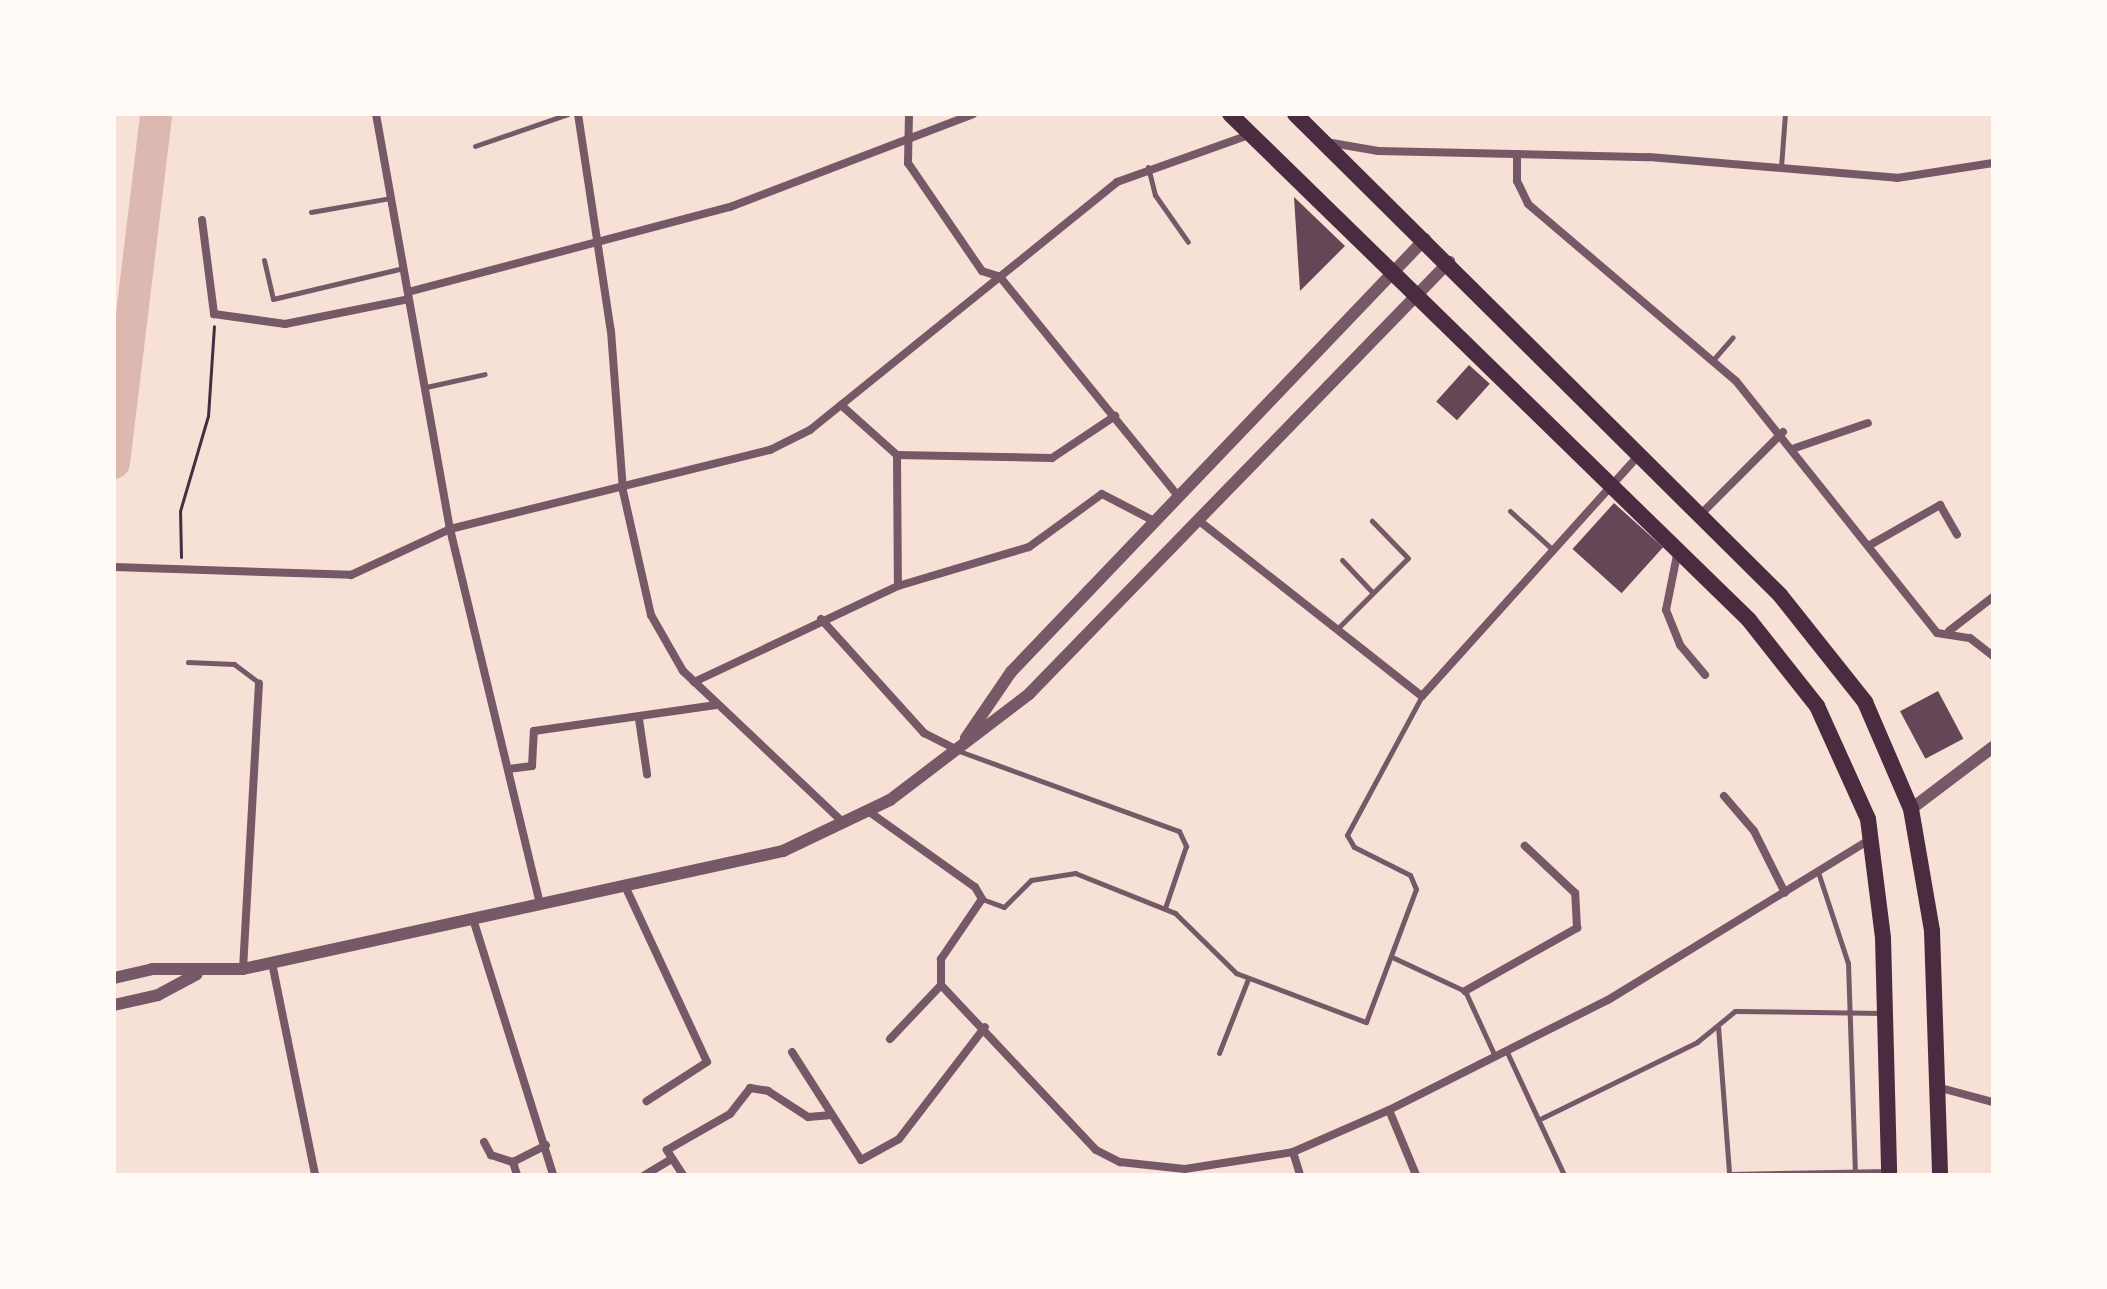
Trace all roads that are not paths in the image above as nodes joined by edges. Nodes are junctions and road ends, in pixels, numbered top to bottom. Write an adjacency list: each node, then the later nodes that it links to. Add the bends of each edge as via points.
1 (376, 114): 17 (street)
2 (568, 114): 12 (lane)
3 (578, 114): 20 (street)
4 (909, 114): 10 (street)
5 (973, 114): 10 (street)
6 (1230, 114): 9 (main road)
7 (1295, 114): 11 (main road)
8 (1785, 114): 16 (lane)
9 (1250, 134): 15 (street); 26 (main road)
10 (910, 141): 20 (street, via 730,207); 27 (street, via 908,163 982,271)
11 (1321, 141): 13 (street, via 1378,151); 21 (main road)
12 (475, 146)
13 (1517, 154): 16 (street); 31 (street, via 1517,181 1528,204)
14 (1993, 163): 16 (street, via 1897,178)
15 (1148, 167): 22 (lane, via 1155,195); 27 (street, via 1117,182)
16 (1781, 167)
17 (391, 198): 18 (lane); 25 (street)
18 (311, 212)
19 (202, 220): 29 (street, via 214,314 285,324)
20 (598, 238): 29 (street); 42 (street)
21 (1425, 239): 24 (main road); 26 (street)
22 (1188, 242)
23 (264, 260): 25 (lane, via 273,299)
24 (1449, 262): 28 (street); 39 (main road)
25 (403, 268): 29 (street)
26 (1391, 273): 28 (main road); 43 (street)
27 (1000, 277): 34 (street); 35 (street)
28 (1416, 295): 41 (main road); 46 (street)
29 (408, 296): 33 (street)
30 (1733, 337): 31 (lane)
31 (1713, 360): 37 (street)
32 (485, 374): 33 (lane)
33 (425, 387): 49 (street)
34 (841, 405): 40 (street); 42 (street, via 770,450)
35 (1115, 416): 40 (street, via 1052,458); 43 (street)
36 (1868, 423): 38 (street)
37 (1783, 432): 38 (street); 45 (street)
38 (1795, 448): 51 (street)
39 (1640, 454): 41 (street); 45 (main road)
40 (897, 455): 56 (street)
41 (1612, 485): 52 (street); 53 (main road)
42 (623, 491): 49 (street); 65 (street, via 651,615)
43 (1178, 496): 47 (street)
44 (1510, 511): 52 (lane)
45 (1701, 514): 75 (main road, via 1780,595 1865,702)
46 (1198, 520): 60 (street); 71 (street, via 1029,694)
47 (1154, 521): 56 (street, via 1102,494 1029,547); 71 (street, via 1011,672)
48 (1372, 521): 57 (lane, via 1408,558)
49 (450, 529): 55 (street, via 351,575); 72 (street)
50 (1957, 535): 51 (street, via 1940,505)
51 (1870, 545): 61 (street, via 1937,633)
52 (1553, 550): 67 (street)
53 (1678, 550): 64 (street, via 1666,610); 78 (main road, via 1749,620 1817,706)
54 (1342, 560): 57 (lane)
55 (114, 567)
56 (898, 586): 59 (street)
57 (1372, 592): 60 (lane)
58 (1993, 597): 61 (street)
59 (821, 619): 65 (street); 71 (street, via 924,733)
60 (1337, 630): 67 (street)
61 (1949, 631): 62 (street)
62 (1993, 656)
63 (188, 662): 66 (lane, via 234,664)
64 (1705, 675)
65 (694, 682): 68 (street)
66 (259, 683): 89 (street)
67 (1422, 696): 87 (lane, via 1347,835 1354,847 1410,875 1416,889)
68 (716, 705): 69 (street); 77 (street)
69 (639, 719): 72 (street, via 534,731 532,766); 73 (street)
70 (1993, 747): 75 (street)
71 (958, 751): 76 (street); 85 (lane, via 1179,831 1186,846)
72 (508, 769): 84 (street)
73 (647, 774)
74 (1724, 796): 82 (street, via 1754,831)
75 (1911, 809): 105 (main road, via 1932,931)
76 (868, 811): 77 (street); 83 (street)
77 (844, 823): 81 (street, via 783,851)
78 (1870, 840): 80 (street); 97 (main road)
79 (1525, 846): 94 (street, via 1575,893 1577,928)
80 (1818, 872): 82 (street); 96 (lane, via 1842,931)
81 (625, 886): 84 (street); 106 (street, via 707,1062)
82 (1785, 893): 101 (street, via 1608,1000)
83 (982, 899): 85 (lane, via 1004,907 1031,880 1064,872); 93 (street, via 941,959)
84 (540, 905): 86 (street)
85 (1165, 908): 92 (lane)
86 (473, 919): 88 (street); 112 (street)
87 (1392, 957): 92 (lane, via 1366,1022); 94 (lane)
88 (272, 963): 89 (street); 120 (street)
89 (243, 969): 90 (street)
90 (197, 974): 91 (street, via 152,969); 95 (street, via 158,995)
91 (114, 978)
92 (1248, 979): 103 (lane)
93 (941, 985): 99 (street); 100 (street)
94 (1465, 991): 104 (lane)
95 (114, 1005)
96 (1845, 1013): 97 (lane); 98 (lane, via 1735,1011); 118 (lane)
97 (1885, 1013): 119 (main road)
98 (1718, 1025): 110 (lane); 118 (lane, via 1729,1174)
99 (985, 1027): 109 (street, via 899,1139 861,1160); 116 (street, via 1096,1150)
100 (890, 1039)
101 (1506, 1049): 104 (street); 110 (lane)
102 (792, 1052): 109 (street)
103 (1219, 1053)
104 (1494, 1054): 108 (street)
105 (1937, 1087): 107 (street); 129 (main road)
106 (647, 1101)
107 (1993, 1102)
108 (1389, 1110): 113 (street); 127 (street)
109 (829, 1115): 114 (street, via 808,1117 768,1091 750,1088 730,1114 667,1150)
110 (1542, 1118): 128 (lane)
111 (484, 1142): 115 (street, via 491,1155)
112 (546, 1145): 115 (street); 122 (street)
113 (1293, 1152): 117 (street); 126 (street)
114 (672, 1159): 123 (street); 124 (street)
115 (513, 1162): 121 (street)
116 (1120, 1162): 117 (street); 125 (street)
117 (1211, 1170)
118 (1855, 1172): 119 (lane)
119 (1889, 1173)
120 (315, 1175)
121 (517, 1175)
122 (553, 1175)
123 (645, 1175)
124 (683, 1175)
125 (1123, 1175)
126 (1300, 1175)
127 (1416, 1175)
128 (1564, 1175)
129 (1940, 1175)

